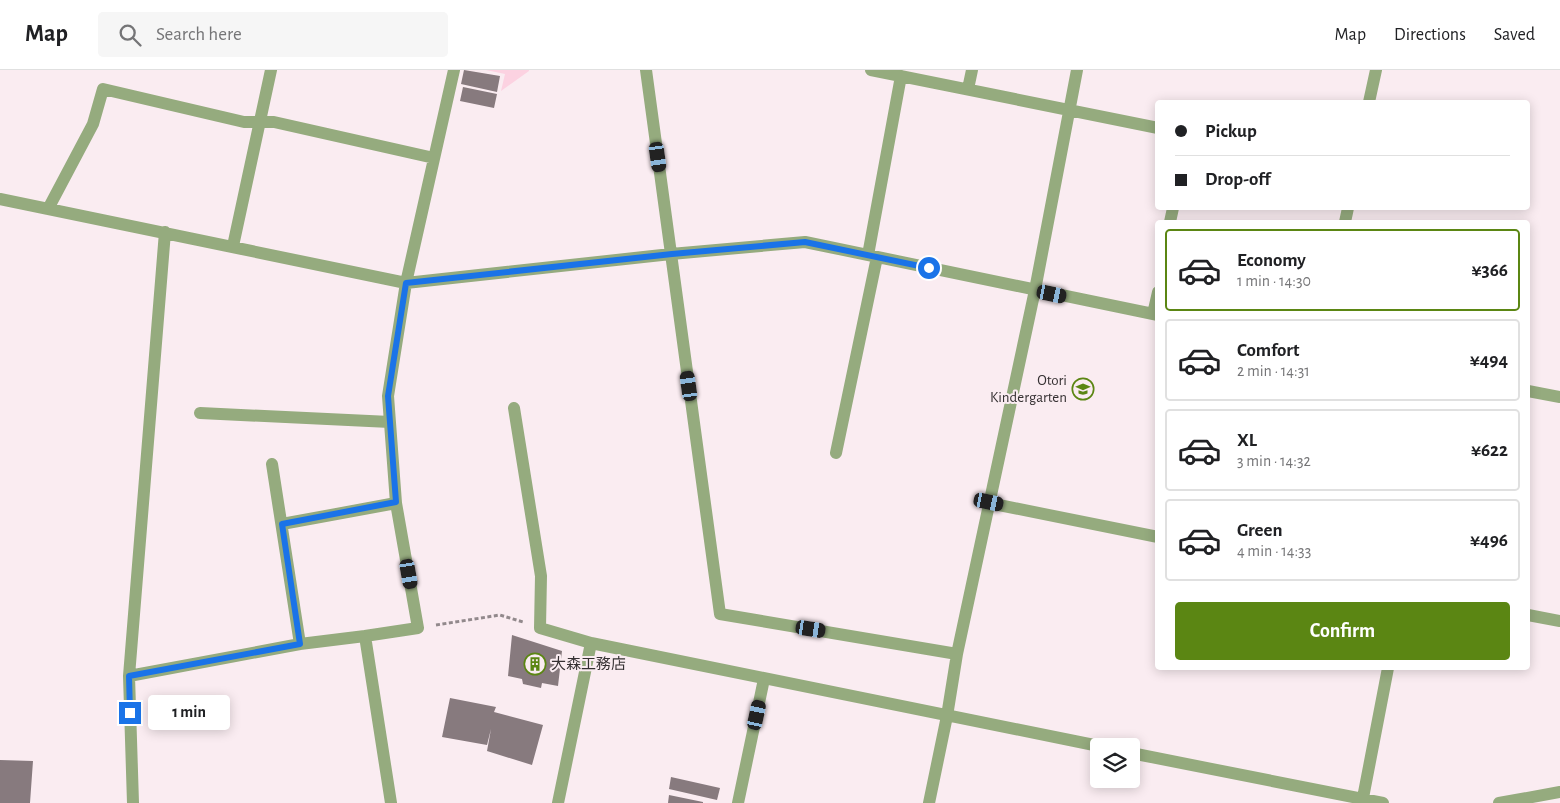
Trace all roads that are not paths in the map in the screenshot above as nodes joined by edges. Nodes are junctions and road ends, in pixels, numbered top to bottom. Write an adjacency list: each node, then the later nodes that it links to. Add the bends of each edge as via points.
1 (271, 70): 12 (street)
2 (454, 70): 14 (street)
3 (646, 70): 19 (street)
4 (871, 70): 8 (street)
5 (972, 70): 9 (street)
6 (1077, 70): 11 (street)
7 (1376, 70): 10 (street)
8 (901, 76): 9 (street); 20 (street)
9 (968, 90): 11 (street)
10 (1369, 100)
11 (1070, 110): 13 (street); 22 (street)
12 (259, 122): 14 (street, via 274,122); 16 (street, via 244,122 103,89 93,124); 18 (street)
13 (1155, 127)
14 (434, 158): 21 (street)
15 (0, 199): 16 (street)
16 (48, 209): 17 (street)
17 (165, 232): 18 (street); 42 (street)
18 (233, 246): 21 (street)
19 (672, 254): 20 (street, via 805,242); 21 (street); 40 (street, via 720,614)
20 (872, 256): 22 (street); 29 (street)
21 (406, 283): 28 (street, via 388,396)
22 (1035, 290): 23 (street); 32 (street)
23 (1155, 315)
24 (1530, 391): 25 (street)
25 (1560, 397)
26 (514, 408): 38 (street, via 541,576 540,628)
27 (200, 413): 28 (street)
28 (390, 422): 31 (street)
29 (836, 453)
30 (272, 464): 33 (street)
31 (396, 502): 33 (street); 37 (street, via 418,628)
32 (989, 502): 34 (street); 40 (street)
33 (282, 524): 39 (street)
34 (1155, 536)
35 (1530, 615): 36 (street)
36 (1560, 622)
37 (364, 636): 39 (street); 50 (street)
38 (591, 643): 43 (street); 51 (street)
39 (300, 644): 42 (street)
40 (957, 654): 44 (street)
41 (1388, 670): 48 (street)
42 (129, 676): 49 (street)
43 (764, 679): 44 (street); 52 (street)
44 (947, 716): 45 (street); 53 (street)
45 (1090, 744)
46 (1140, 755): 48 (street)
47 (1560, 792): 55 (street)
48 (1363, 801): 54 (street)
49 (133, 803)
50 (392, 803)
51 (558, 803)
52 (738, 803)
53 (929, 803)
54 (1383, 803)
55 (1499, 803)

